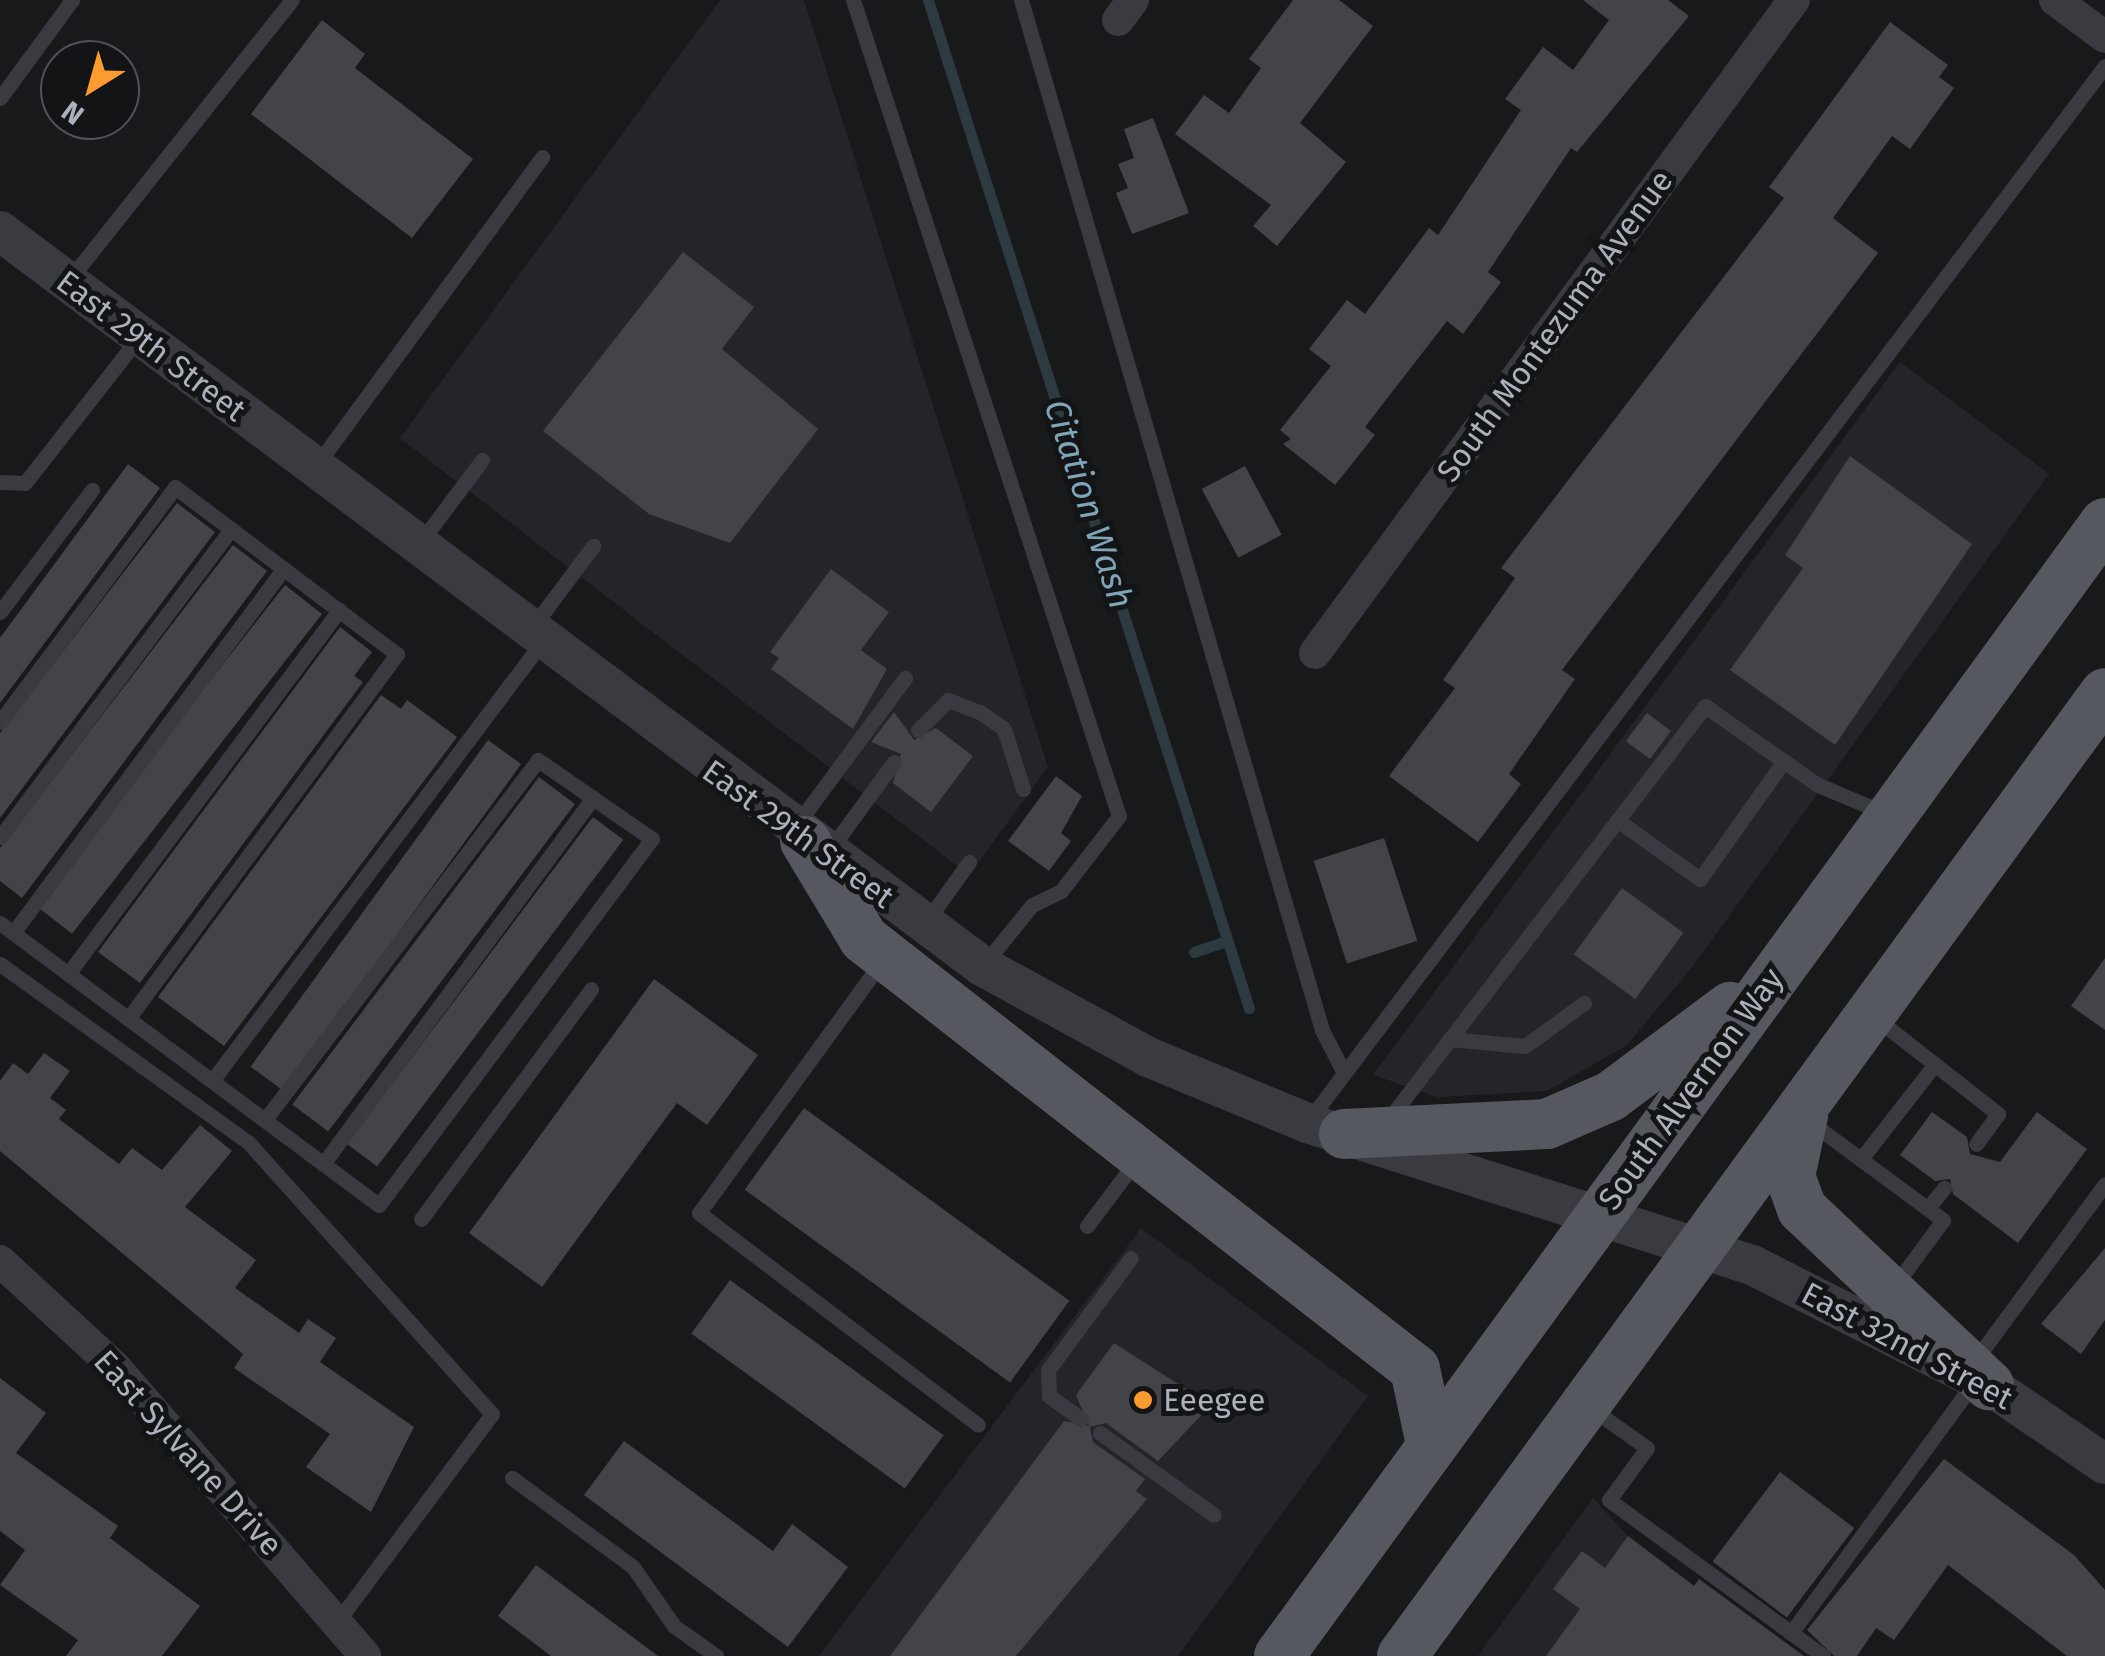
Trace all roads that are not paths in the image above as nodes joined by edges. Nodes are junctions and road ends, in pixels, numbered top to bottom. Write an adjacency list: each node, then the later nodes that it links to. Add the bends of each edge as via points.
1 (72, 0): 9 (lane)
2 (292, 0): 12 (lane)
3 (853, 0): 43 (lane, via 1119,816 1061,892 1032,905)
4 (1021, 0): 52 (lane, via 1322,1030)
5 (1794, 0): 26 (street, South Montezuma Avenue)
6 (2054, 0): 7 (street)
7 (2105, 37)
8 (2105, 66): 52 (lane)
9 (0, 98)
10 (542, 158): 15 (lane)
11 (9, 244): 12 (street, East 29th Street)
12 (67, 283): 13 (street, East 29th Street)
13 (139, 337): 15 (street, East 29th Street); 16 (lane, via 25,483)
14 (482, 460): 21 (lane)
15 (314, 469): 21 (street, East 29th Street)
16 (0, 482)
17 (92, 490): 24 (lane)
18 (2105, 523): 35 (main road, South Alvernon Way)
19 (231, 529): 22 (lane); 29 (lane, via 174,487); 37 (lane)
20 (593, 546): 25 (lane)
21 (416, 547): 25 (street, East 29th Street)
22 (284, 568): 23 (lane); 40 (lane)
23 (339, 610): 45 (lane); 49 (lane, via 397,654)
24 (0, 612)
25 (535, 637): 38 (street, East 29th Street); 53 (lane)
26 (1315, 653)
27 (905, 678): 38 (lane)
28 (2105, 693): 48 (main road)
29 (0, 722)
30 (918, 730): 33 (lane, via 948,700 980,712 1004,729)
31 (894, 762): 38 (lane)
32 (1784, 762): 35 (lane, via 1818,786); 36 (lane, via 1705,706); 36 (lane, via 1700,878)
33 (1023, 789)
34 (593, 798): 55 (lane, via 538,760); 60 (lane); 60 (lane, via 652,839 378,1205)
35 (1890, 815): 44 (main road, South Alvernon Way)
36 (1618, 820): 50 (lane)
37 (0, 837)
38 (807, 843): 41 (main road, via 864,939)
39 (969, 862): 41 (lane)
40 (6, 928): 45 (lane)
41 (905, 940): 43 (street, East 29th Street); 58 (main road); 74 (lane, via 700,1213)
42 (0, 964): 80 (lane, via 248,1142 492,1414)
43 (982, 966): 56 (street, East 29th Street, via 1148,1057)
44 (1774, 973): 56 (main road, via 1610,1096 1547,1124); 64 (main road, South Alvernon Way)
45 (68, 974): 49 (lane)
46 (591, 989): 65 (lane)
47 (1584, 1003): 50 (lane, via 1525,1046)
48 (1870, 1013): 51 (lane); 54 (main road)
49 (128, 1019): 53 (lane)
50 (1449, 1040): 56 (lane)
51 (1935, 1064): 57 (lane, via 1998,1114); 59 (lane)
52 (1344, 1073): 56 (lane)
53 (212, 1081): 55 (lane)
54 (1807, 1105): 59 (lane); 67 (main road); 70 (main road, via 1790,1176 1802,1209)
55 (265, 1120): 60 (lane)
56 (1342, 1131): 64 (street, East 29th Street)
57 (1976, 1144)
58 (1142, 1152): 66 (lane); 76 (main road, via 1415,1369)
59 (1861, 1159): 63 (lane)
60 (323, 1164)
61 (2105, 1184): 71 (lane)
62 (1944, 1188): 63 (lane)
63 (1928, 1208): 70 (lane, via 1944,1220)
64 (1601, 1215): 67 (street, East 29th Street); 76 (main road, South Alvernon Way)
65 (421, 1219)
66 (1087, 1226)
67 (1701, 1243): 71 (street, East 32nd Street); 72 (main road)
68 (1131, 1258): 73 (lane, via 1048,1370 1050,1396)
69 (0, 1261): 80 (street, East Sylvane Drive, via 115,1366)
70 (1894, 1288): 71 (main road)
71 (1979, 1377): 77 (street, East 32nd Street); 81 (lane)
72 (1585, 1404): 81 (lane, via 1647,1448 1609,1500); 82 (main road)
73 (1081, 1419)
74 (978, 1425)
75 (1100, 1433): 79 (lane)
76 (1431, 1444): 85 (main road, South Alvernon Way)
77 (2105, 1464)
78 (512, 1478): 84 (lane, via 633,1567 674,1626)
79 (1214, 1515)
80 (339, 1619): 83 (street, East Sylvane Drive)
81 (1790, 1632): 86 (lane)
82 (1411, 1653)
83 (365, 1656)
84 (716, 1656)
85 (1279, 1656)
86 (1823, 1656)

